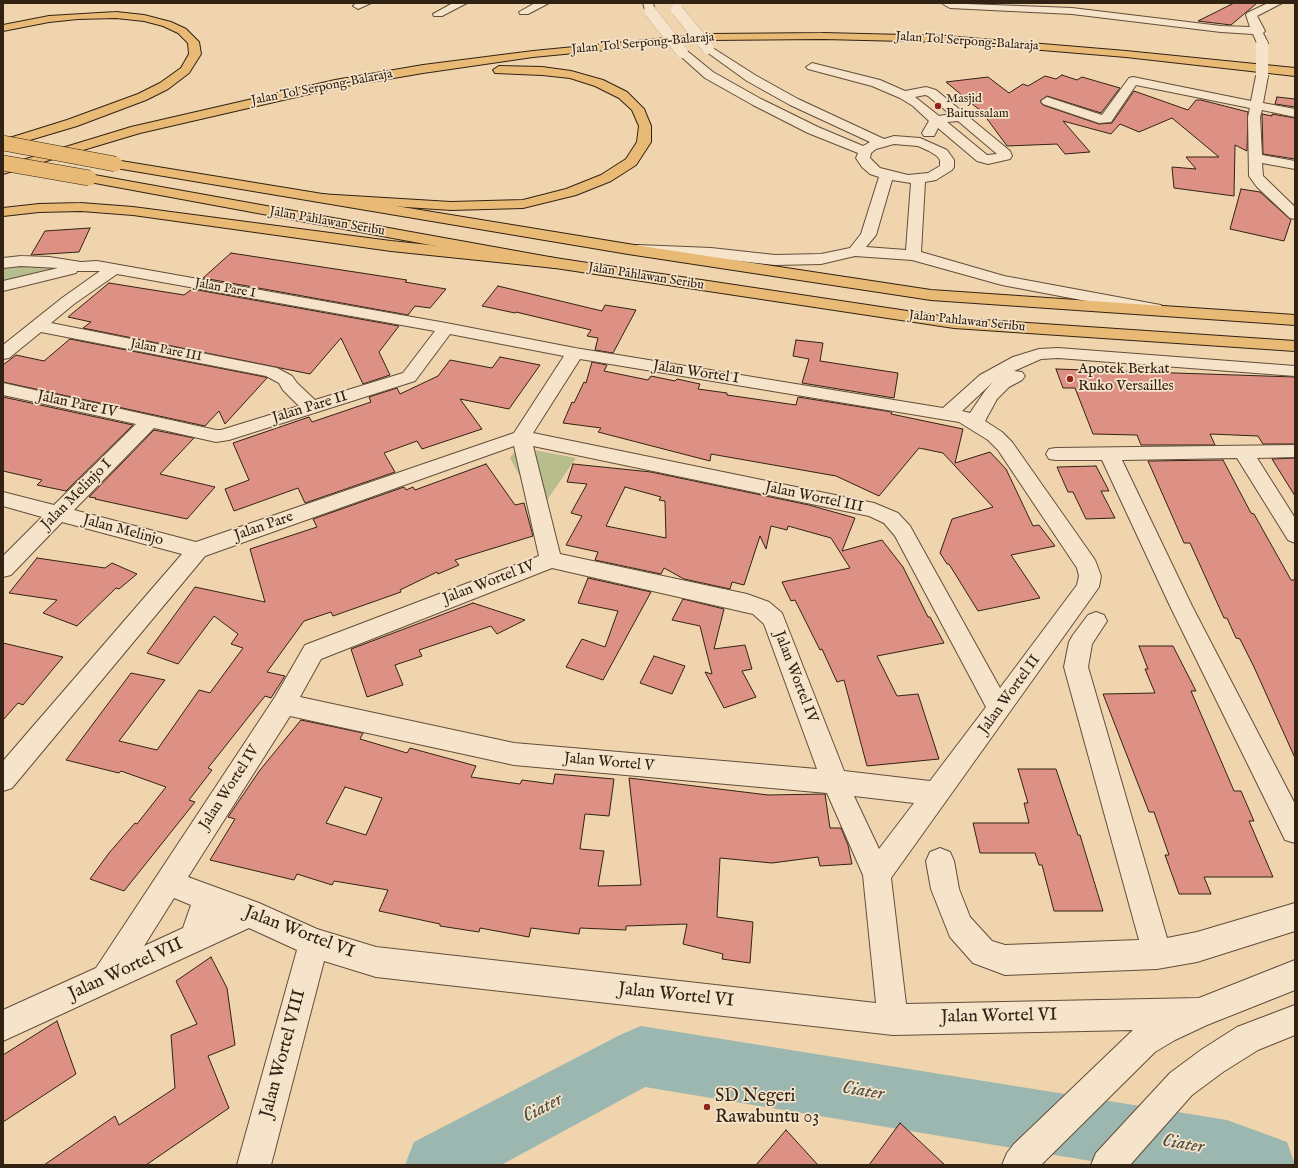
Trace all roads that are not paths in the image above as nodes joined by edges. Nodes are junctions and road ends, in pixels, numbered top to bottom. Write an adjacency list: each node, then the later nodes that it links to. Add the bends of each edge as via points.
1 (462, 3): 9 (street)
2 (544, 3): 8 (street)
3 (946, 3): 13 (street, via 1072,11)
4 (1277, 3): 14 (street, via 1251,15)
5 (1087, 4): 13 (street)
6 (675, 6): 28 (street, bridge, via 708,48 751,78 794,102)
7 (649, 7): 31 (street, bridge, via 682,52 710,75 813,130)
8 (524, 12)
9 (438, 14)
10 (806, 25): 19 (main road, Jalan Tol Serpong–Balaraja, via 703,28 616,35 417,59)
11 (875, 26): 15 (main road, Jalan Tol Serpong–Balaraja, via 943,28)
12 (3, 28): 30 (main road, via 78,16 116,15 144,18 182,31 193,42 195,54 185,70 164,86 142,97 79,120)
13 (1221, 29): 14 (street)
14 (1259, 31): 23 (street, bridge, via 1262,44 1262,76)
15 (1108, 41)
16 (1249, 55): 17 (main road)
17 (1272, 58)
18 (812, 67): 21 (street, via 876,83)
19 (335, 72)
20 (1295, 72): 36 (main road, Jalan Tol Serpong–Balaraja, via 1126,54 946,39 709,37 533,54 335,84 136,130)
21 (904, 95): 25 (street, via 926,91 932,93); 26 (street)
22 (1047, 101): 23 (street, via 1099,119 1106,119 1134,81)
23 (1256, 106): 24 (street); 33 (street)
24 (1295, 113)
25 (960, 117): 26 (street); 26 (street, via 1005,156 988,160 982,158)
26 (936, 120): 29 (street, via 926,138)
27 (76, 134): 32 (main road)
28 (881, 142): 29 (street); 31 (street)
29 (920, 142): 38 (street, via 942,153 947,160 947,166 931,177)
30 (3, 143): 40 (main road, Jalan Pahlawan Seribu, bridge)
31 (865, 151): 37 (street, via 863,158 867,164 875,171)
32 (3, 155)
33 (1255, 158): 35 (street); 42 (street, via 1256,176)
34 (3, 162): 47 (main road, Jalan Pahlawan Seribu, bridge)
35 (1295, 165)
36 (3, 170)
37 (887, 175): 38 (street); 44 (street, via 868,235)
38 (918, 179): 45 (street)
39 (3, 183): 40 (main road, via 222,120 372,88 478,72 542,71 571,75 599,83 623,95 638,109 645,126 644,142 631,162 606,178 571,192 523,204 451,206)
40 (319, 198): 43 (main road, Jalan Pahlawan Seribu)
41 (3, 212): 47 (main road, via 74,207 133,211 391,246)
42 (1295, 215)
43 (628, 249): 44 (street, via 711,253 775,260 821,259); 53 (main road, Jalan Pahlawan Seribu, via 931,295)
44 (855, 251): 45 (street)
45 (913, 255): 53 (street, via 1002,280)
46 (3, 263): 48 (street, Jalan Pare I, via 49,262)
47 (555, 263): 57 (main road, Jalan Pahlawan Seribu, via 954,323)
48 (80, 267): 49 (street, Jalan Pare I); 50 (street)
49 (114, 269): 52 (street); 55 (street, Jalan Pare I)
50 (63, 271): 51 (street); 52 (street)
51 (3, 286)
52 (68, 301): 56 (street)
53 (1179, 313): 54 (main road, Jalan Pahlawan Seribu)
54 (1295, 320)
55 (446, 328): 60 (street, Jalan Wortel I); 66 (street, Jalan Pare II, via 409,377)
56 (33, 331): 58 (street); 61 (street); 64 (street, Jalan Pare III, via 271,372 286,380)
57 (1077, 332): 59 (main road, Jalan Pahlawan Seribu); 62 (street)
58 (3, 341)
59 (1295, 346)
60 (575, 353): 67 (street, Jalan Wortel I); 71 (street)
61 (3, 354)
62 (1088, 356): 63 (street); 67 (street, via 1039,354 1019,361 986,379); 70 (street, via 1038,366 1003,383 981,409)
63 (1295, 371)
64 (289, 386): 66 (street, Jalan Pare III); 68 (street)
65 (3, 389): 69 (street, Jalan Pare IV)
66 (312, 407): 68 (street, Jalan Pare II)
67 (946, 415): 70 (street, Jalan Wortel II)
68 (276, 418): 69 (street, Jalan Pare II, via 222,436)
69 (150, 421): 77 (street, Jalan Melinjo I)
70 (975, 423): 84 (street, Jalan Wortel II, via 1005,446 1087,566 1090,576 1088,587)
71 (521, 437): 79 (street, Jalan Pare); 80 (street); 84 (street, Jalan Wortel III, via 874,510 891,518 903,531)
72 (1243, 452): 73 (street); 74 (street); 78 (street)
73 (1295, 452)
74 (1110, 453): 75 (street); 88 (street, via 1181,606)
75 (1056, 454)
76 (3, 499): 77 (street, Jalan Melinjo)
77 (58, 514): 79 (street, Jalan Melinjo); 81 (street, Jalan Melinjo I)
78 (1295, 535)
79 (198, 550): 85 (street)
80 (551, 560): 83 (street, Jalan Wortel IV, via 317,650 310,655); 86 (street, Jalan Wortel IV, via 761,608 774,619)
81 (3, 569)
82 (1096, 621): 97 (street, via 1081,642 1076,667)
83 (284, 704): 86 (street, Jalan Wortel V, via 514,754); 91 (street, Jalan Wortel IV)
84 (999, 709): 87 (street, Jalan Wortel II)
85 (3, 780)
86 (835, 782): 87 (street, Jalan Wortel V); 90 (street, Jalan Wortel IV)
87 (937, 794): 90 (street, Jalan Wortel II)
88 (1295, 831)
89 (940, 861): 97 (street, via 945,889 960,927 983,953 1005,960)
90 (877, 875): 101 (street)
91 (168, 883): 92 (street, Jalan Wortel VI); 99 (street, Jalan Wortel IV)
92 (208, 898): 93 (street, Jalan Wortel VI); 95 (street)
93 (248, 913): 95 (street, Jalan Wortel VII); 96 (street, Jalan Wortel VI)
94 (1295, 917): 97 (street, via 1197,946)
95 (194, 939): 99 (street, Jalan Wortel VII)
96 (314, 943): 101 (street, Jalan Wortel VI, via 376,962); 105 (street, Jalan Wortel VIII)
97 (1157, 954)
98 (1295, 975): 100 (street)
99 (107, 978): 103 (street, Jalan Wortel VII)
100 (1199, 1013): 101 (street, Jalan Wortel VI); 104 (street, via 1164,1029 1134,1050)
101 (892, 1020)
102 (1295, 1020): 106 (street, via 1248,1038 1181,1084)
103 (3, 1026)
104 (1023, 1160)
105 (254, 1165)
106 (1108, 1165)

